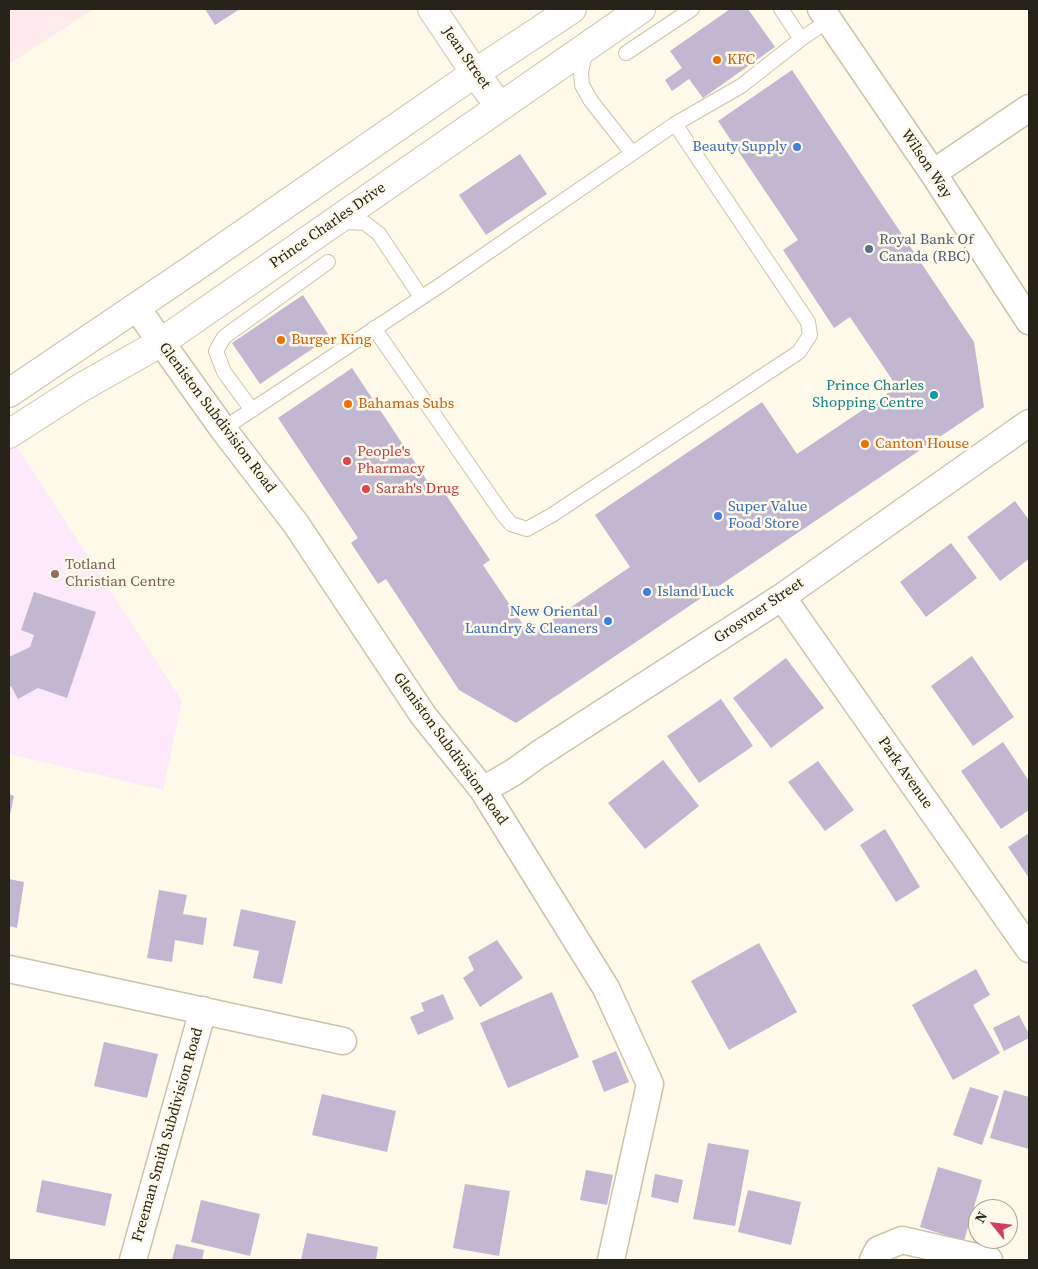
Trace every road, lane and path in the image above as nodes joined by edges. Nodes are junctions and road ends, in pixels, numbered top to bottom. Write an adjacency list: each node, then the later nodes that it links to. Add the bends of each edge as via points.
1 (432, 9): 10 (main road, Jean Street)
2 (572, 9): 10 (main road)
3 (641, 9): 8 (main road, Prince Charles Drive)
4 (692, 9): 9 (lane)
5 (781, 9): 7 (lane)
6 (825, 14): 7 (lane); 15 (street, Wilson Way)
7 (801, 39): 13 (lane, via 741,86)
8 (596, 40): 11 (main road, Prince Charles Drive); 14 (lane, via 584,58 582,85)
9 (626, 53)
10 (475, 73): 11 (main road, Jean Street); 19 (main road)
11 (500, 107): 16 (main road, Prince Charles Drive)
12 (1029, 108): 15 (street)
13 (674, 124): 14 (lane); 21 (lane, via 808,322 810,335 799,352 527,529 511,524 502,513)
14 (632, 152): 18 (lane)
15 (933, 173): 20 (street, Wilson Way)
16 (327, 227): 18 (lane, via 364,222 380,234); 22 (main road, Prince Charles Drive)
17 (328, 262): 24 (lane, via 224,337 216,351 224,372)
18 (421, 297): 21 (lane)
19 (136, 307): 22 (street, Gleniston Subdivision Road); 23 (main road)
20 (1029, 321)
21 (374, 328): 24 (lane)
22 (160, 343): 26 (street, Gleniston Subdivision Road); 27 (main road, Prince Charles Drive, via 82,386)
23 (9, 393)
24 (252, 410): 26 (lane)
25 (1029, 423): 28 (street, Grosvner Street)
26 (223, 429): 29 (street, Gleniston Subdivision Road, via 296,524 423,715)
27 (9, 434)
28 (782, 597): 29 (street, Grosvner Street); 30 (street, Park Avenue)
29 (483, 790): 35 (street, Gleniston Subdivision Road, via 606,988 650,1084)
30 (1029, 949)
31 (9, 969): 32 (street)
32 (203, 1010): 33 (street); 34 (street, Freeman Smith Subdivision Road)
33 (343, 1041)
34 (133, 1260)
35 (611, 1260)
36 (873, 1260): 37 (street, via 878,1250 902,1240)
37 (989, 1260)

